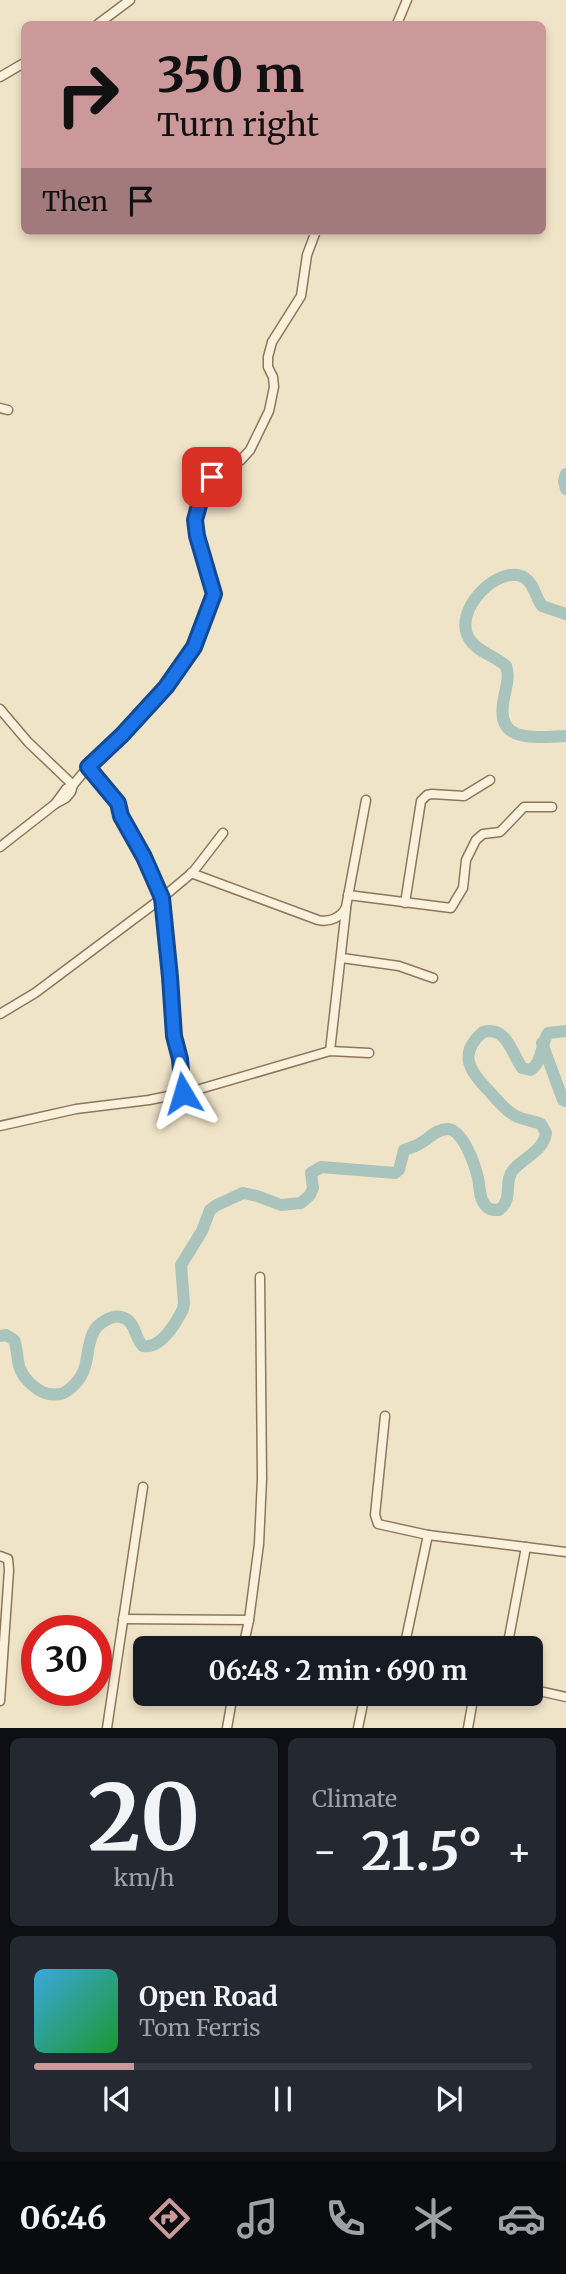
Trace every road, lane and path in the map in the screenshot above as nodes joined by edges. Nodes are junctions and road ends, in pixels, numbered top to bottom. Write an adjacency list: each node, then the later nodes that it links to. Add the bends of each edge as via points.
1 (130, 0): 3 (street)
2 (407, 0): 4 (street)
3 (102, 21)
4 (398, 21)
5 (21, 65): 6 (street)
6 (0, 77)
7 (314, 235): 9 (street, via 301,296 272,342 268,357 274,387 269,411 250,450 208,481 197,507 197,536 214,594 194,647 166,687)
8 (0, 709): 11 (street)
9 (88, 767): 11 (street); 18 (street, via 118,803)
10 (490, 780): 19 (street, via 464,796 432,794 421,801)
11 (73, 785): 15 (street)
12 (366, 800): 17 (street)
13 (552, 807): 19 (street, via 524,807 500,832 479,836 468,853 456,903 448,909)
14 (223, 833): 16 (street)
15 (0, 847)
16 (191, 873): 18 (street); 20 (street, via 322,921 341,914)
17 (348, 895): 19 (street); 20 (street)
18 (162, 898): 23 (street); 26 (street)
19 (405, 903)
20 (346, 906): 21 (street)
21 (342, 958): 22 (street, via 399,966); 24 (street)
22 (433, 978)
23 (0, 1014)
24 (330, 1051): 25 (street); 26 (street)
25 (369, 1053)
26 (183, 1093): 27 (street)
27 (0, 1126)
28 (260, 1277): 36 (street, via 262,1479)
29 (385, 1416): 31 (street, via 376,1522)
30 (143, 1487): 35 (street)
31 (428, 1535): 32 (street); 38 (street)
32 (526, 1546): 33 (street); 39 (street)
33 (566, 1552)
34 (0, 1556): 42 (street, via 8,1559 9,1570)
35 (123, 1619): 36 (street); 46 (street)
36 (249, 1620): 37 (street)
37 (246, 1636)
38 (407, 1636)
39 (509, 1636)
40 (543, 1692): 41 (street)
41 (566, 1697)
42 (0, 1701)
43 (231, 1706): 47 (street)
44 (363, 1706): 48 (street)
45 (472, 1706): 49 (street)
46 (107, 1728)
47 (227, 1728)
48 (358, 1728)
49 (468, 1728)

